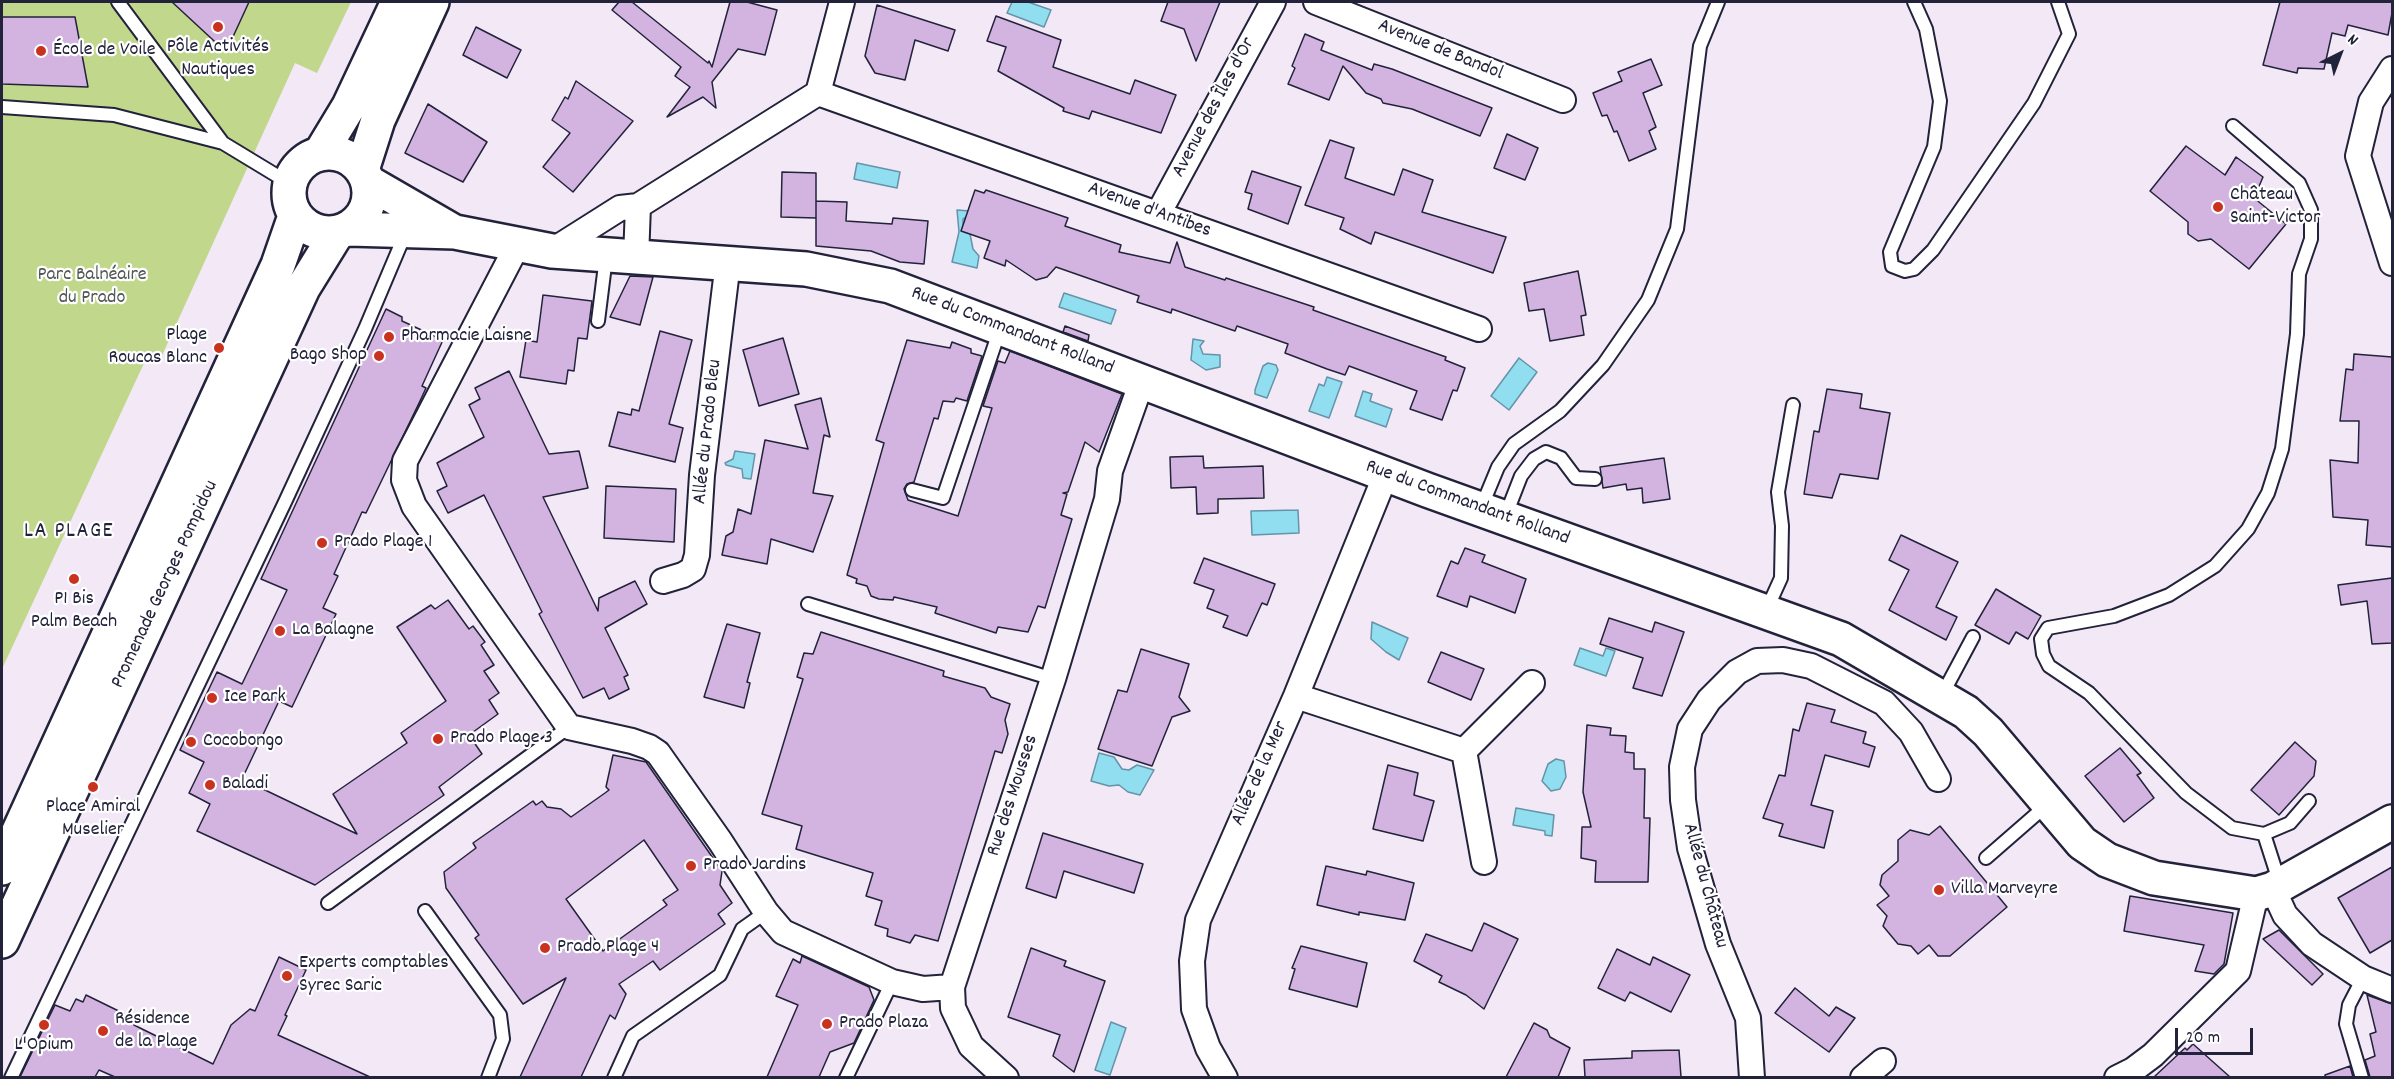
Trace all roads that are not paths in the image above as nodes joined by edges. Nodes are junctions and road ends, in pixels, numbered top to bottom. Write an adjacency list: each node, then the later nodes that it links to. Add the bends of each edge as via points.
1 (118, 2): 15 (lane)
2 (398, 2): 16 (street, via 349,106)
3 (432, 2): 17 (street, Promenade Georges Pompidou, via 378,120)
4 (842, 2): 11 (street)
5 (1273, 2): 20 (street, Avenue des Îles d'Or)
6 (1316, 2): 12 (street, Avenue de Bandol)
7 (1718, 2): 38 (lane, via 1700,46 1677,229 1648,300 1596,373 1560,411 1514,444 1498,467)
8 (1914, 2): 9 (lane, via 1926,29 1940,101 1934,147 1890,252 1892,266 1905,271 1914,269 1933,250 2034,103 2069,34)
9 (2058, 2)
10 (2392, 69): 29 (street, via 2371,102 2358,156)
11 (818, 93): 19 (street); 20 (street, Avenue d'Antibes)
12 (1563, 100)
13 (2, 107): 15 (lane, via 114,115)
14 (2233, 126): 53 (lane, via 2299,183 2311,210 2311,239 2299,274 2297,334 2282,449 2268,493 2248,529 2215,566 2169,595 2114,616 2048,628 2041,639 2049,666 2089,693 2186,793 2232,828)
15 (223, 143): 18 (lane)
16 (320, 154): 17 (street, via 339,154 356,163); 18 (street, via 300,164)
17 (365, 176): 22 (street, Promenade Georges Pompidou, via 367,208 360,220); 24 (street, Rue du Commandant Rolland)
18 (289, 183): 21 (street, via 290,206)
19 (644, 201): 26 (street, via 620,208); 27 (street)
20 (1158, 214): 32 (street, Avenue d'Antibes)
21 (295, 216): 22 (street, via 314,231); 56 (street, Promenade Georges Pompidou, via 278,265)
22 (343, 231): 23 (street, Rue du Commandant Rolland); 61 (street, Promenade Georges Pompidou, via 303,288)
23 (406, 231): 24 (street, Rue du Commandant Rolland); 67 (lane, via 285,502)
24 (455, 232): 25 (street, Rue du Commandant Rolland)
25 (518, 246): 26 (street, Rue du Commandant Rolland); 47 (street, via 405,460 404,480 429,531)
26 (552, 251): 27 (street, Rue du Commandant Rolland)
27 (621, 257): 28 (street, Rue du Commandant Rolland); 30 (lane)
28 (728, 262): 31 (street, Rue du Commandant Rolland, via 855,277 890,286); 39 (street, Allée du Prado Bleu, via 702,475 697,555 693,568)
29 (2392, 264)
30 (598, 321)
31 (1001, 328): 33 (street, Rue du Commandant Rolland); 37 (lane, via 943,498)
32 (1479, 329)
33 (1149, 384): 35 (street, Rue du Commandant Rolland); 43 (street, Rue des Mousses, via 1110,471 1107,499)
34 (1793, 405): 41 (lane, via 1778,492 1782,526 1780,579)
35 (1386, 474): 38 (street, Rue du Commandant Rolland); 46 (street, Allée de la Mer)
36 (1595, 479): 38 (lane, via 1576,478 1561,458 1546,452 1534,459)
37 (912, 490)
38 (1492, 514): 41 (street, Rue du Commandant Rolland)
39 (663, 581)
40 (808, 604): 43 (lane)
41 (1765, 612): 45 (street, Rue du Commandant Rolland, via 1841,639)
42 (1973, 637): 45 (lane)
43 (1053, 679): 64 (street, Rue des Mousses)
44 (1532, 683): 48 (street)
45 (1942, 695): 51 (street, Rue du Commandant Rolland, via 1988,732)
46 (1296, 696): 48 (street); 72 (street, Allée de la Mer, via 1198,920 1192,961 1194,1009 1208,1048)
47 (570, 727): 58 (lane); 60 (street, via 632,741 658,753)
48 (1464, 751): 55 (street)
49 (1938, 779): 73 (street, Allée du Château, via 1911,732 1884,703 1811,666 1782,660 1757,661 1737,672 1708,700 1690,729 1682,767 1683,800 1690,848 1718,944 1748,1018)
50 (2310, 801): 53 (lane, via 2290,823)
51 (2049, 802): 54 (lane); 57 (street, Rue du Commandant Rolland, via 2082,843 2107,860 2154,878)
52 (2392, 822): 57 (street)
53 (2264, 834): 57 (lane)
54 (1986, 858)
55 (1484, 862)
56 (2, 868)
57 (2270, 889): 62 (street, via 2285,915 2312,944); 75 (street, via 2238,971 2152,1055)
58 (328, 903)
59 (426, 911): 68 (lane, via 500,1015 503,1039)
60 (766, 912): 63 (street, via 783,932); 69 (lane, via 742,929 720,975 633,1036)
61 (2, 940)
62 (2363, 978): 65 (street); 76 (lane, via 2349,1005 2346,1024)
63 (892, 982): 64 (street, via 923,989); 70 (lane)
64 (952, 987): 71 (street, Rue des Mousses, via 953,1008 971,1046)
65 (2392, 990)
66 (1882, 1061): 74 (street)
67 (11, 1077)
68 (488, 1077)
69 (614, 1077)
70 (846, 1077)
71 (1006, 1077)
72 (1226, 1077)
73 (1752, 1077)
74 (1863, 1077)
75 (2117, 1077)
76 (2362, 1077)

